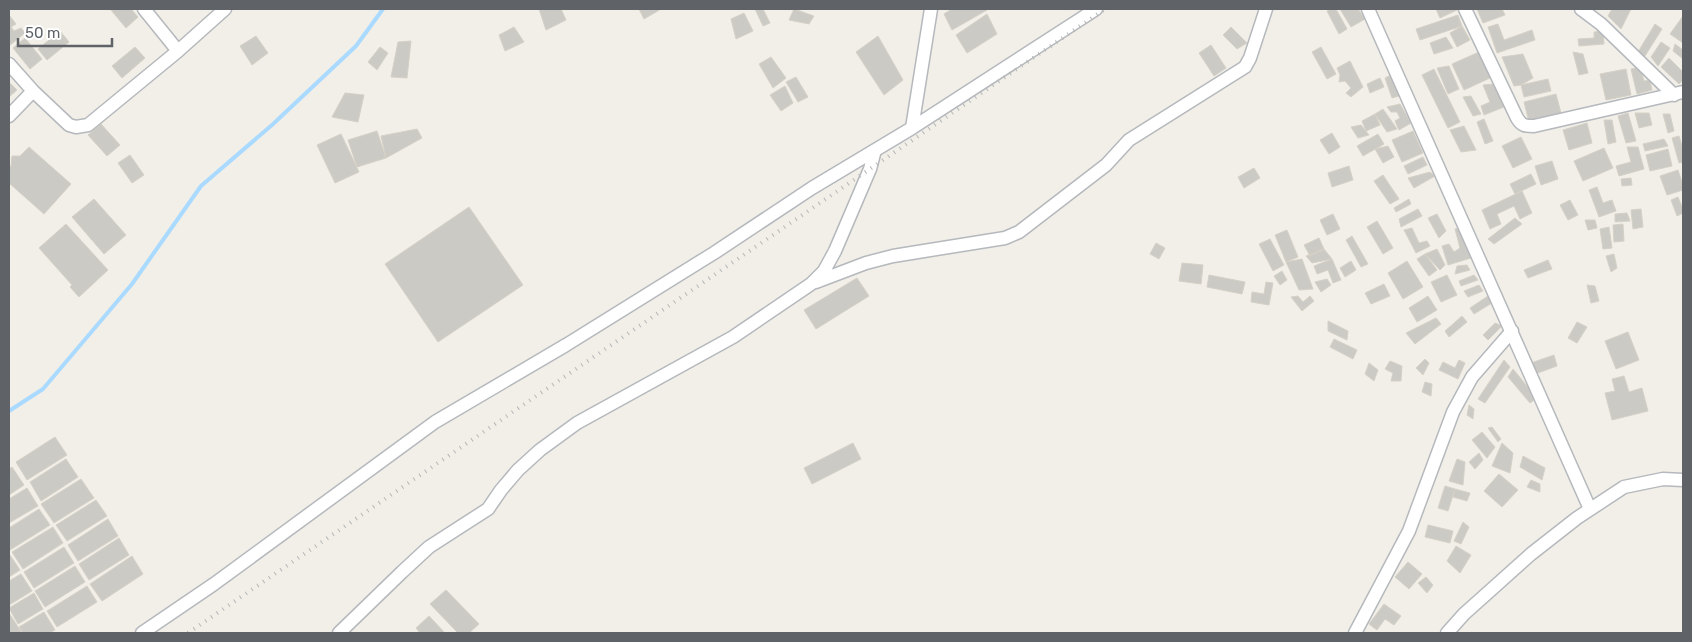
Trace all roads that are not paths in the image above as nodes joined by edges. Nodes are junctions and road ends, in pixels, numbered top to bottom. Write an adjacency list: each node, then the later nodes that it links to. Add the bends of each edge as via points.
1 (144, 9): 9 (street)
2 (225, 9): 9 (street)
3 (931, 9): 14 (street)
4 (1096, 9): 14 (street)
5 (1266, 9): 16 (street, via 1245,66 1137,134 1106,165 1019,232 1005,238 884,258)
6 (1368, 9): 17 (street)
7 (1465, 9): 12 (street, via 1520,124 1525,126)
8 (1581, 9): 12 (street)
9 (178, 51): 11 (street, via 82,127 69,125)
10 (9, 64): 11 (street)
11 (33, 91): 13 (street)
12 (1678, 94)
13 (9, 116)
14 (912, 128): 15 (street)
15 (875, 150): 16 (street, via 835,251 824,271); 20 (street, via 566,345 435,422)
16 (811, 284): 21 (street, via 733,336 577,423 540,450 488,509 430,547)
17 (1512, 331): 19 (street); 22 (street, via 1472,377 1453,412 1409,532)
18 (1683, 480): 19 (street, via 1663,479 1624,487)
19 (1590, 509): 23 (street, via 1531,554)
20 (142, 633)
21 (339, 633)
22 (1355, 633)
23 (1447, 633)

